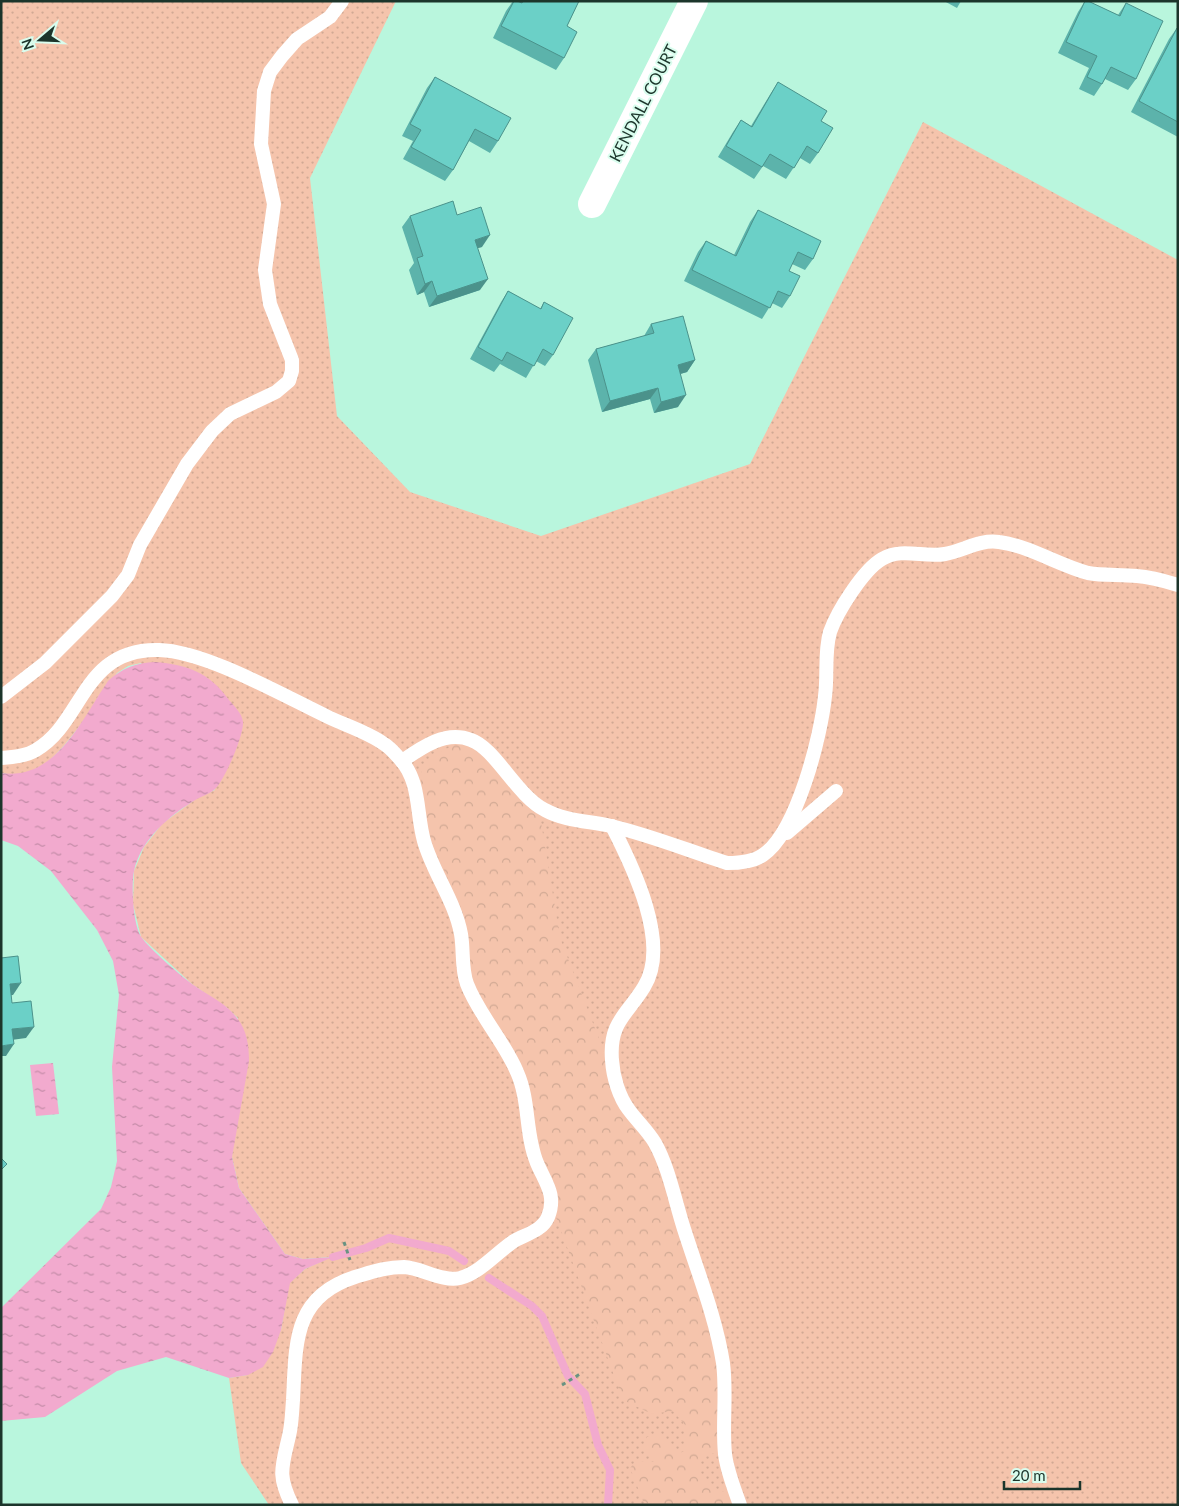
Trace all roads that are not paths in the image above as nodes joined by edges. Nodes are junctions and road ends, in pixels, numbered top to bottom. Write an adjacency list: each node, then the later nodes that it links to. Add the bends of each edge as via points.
1 (342, 1): 5 (lane, via 330,16 297,39 282,56 270,72 264,91 261,144 274,204 265,270 270,304 292,360 289,381 276,392 230,414 212,431 183,472 140,545 128,575 112,596 45,663)
2 (694, 1): 3 (street, KENDALL COURT)
3 (592, 204)
4 (1178, 585): 10 (lane, via 1137,576 1091,573 998,542 977,544 946,554 898,553 871,566 830,632 825,695 810,762 794,811)
5 (1, 697)
6 (1, 758): 7 (lane, via 34,752 45,744 102,669 139,652 160,650 213,663 384,743)
7 (402, 761): 9 (lane, via 424,746 449,737 472,740 489,754 525,797 544,810 564,818); 11 (lane, via 414,785 423,837 432,864 461,933 469,989 502,1041 519,1076 528,1110 531,1141 552,1194 550,1208 547,1220 538,1230 516,1240 462,1277 386,1267 332,1286 314,1302 300,1324 296,1340 292,1424 282,1462 283,1486)
8 (836, 791): 10 (lane)
9 (612, 826): 10 (lane, via 727,863 744,863 762,856); 12 (lane, via 641,889 654,957 644,988 617,1023 612,1061 619,1092 628,1109 655,1142 715,1326 725,1383 725,1455)
10 (777, 842)
11 (292, 1505)
12 (740, 1505)

